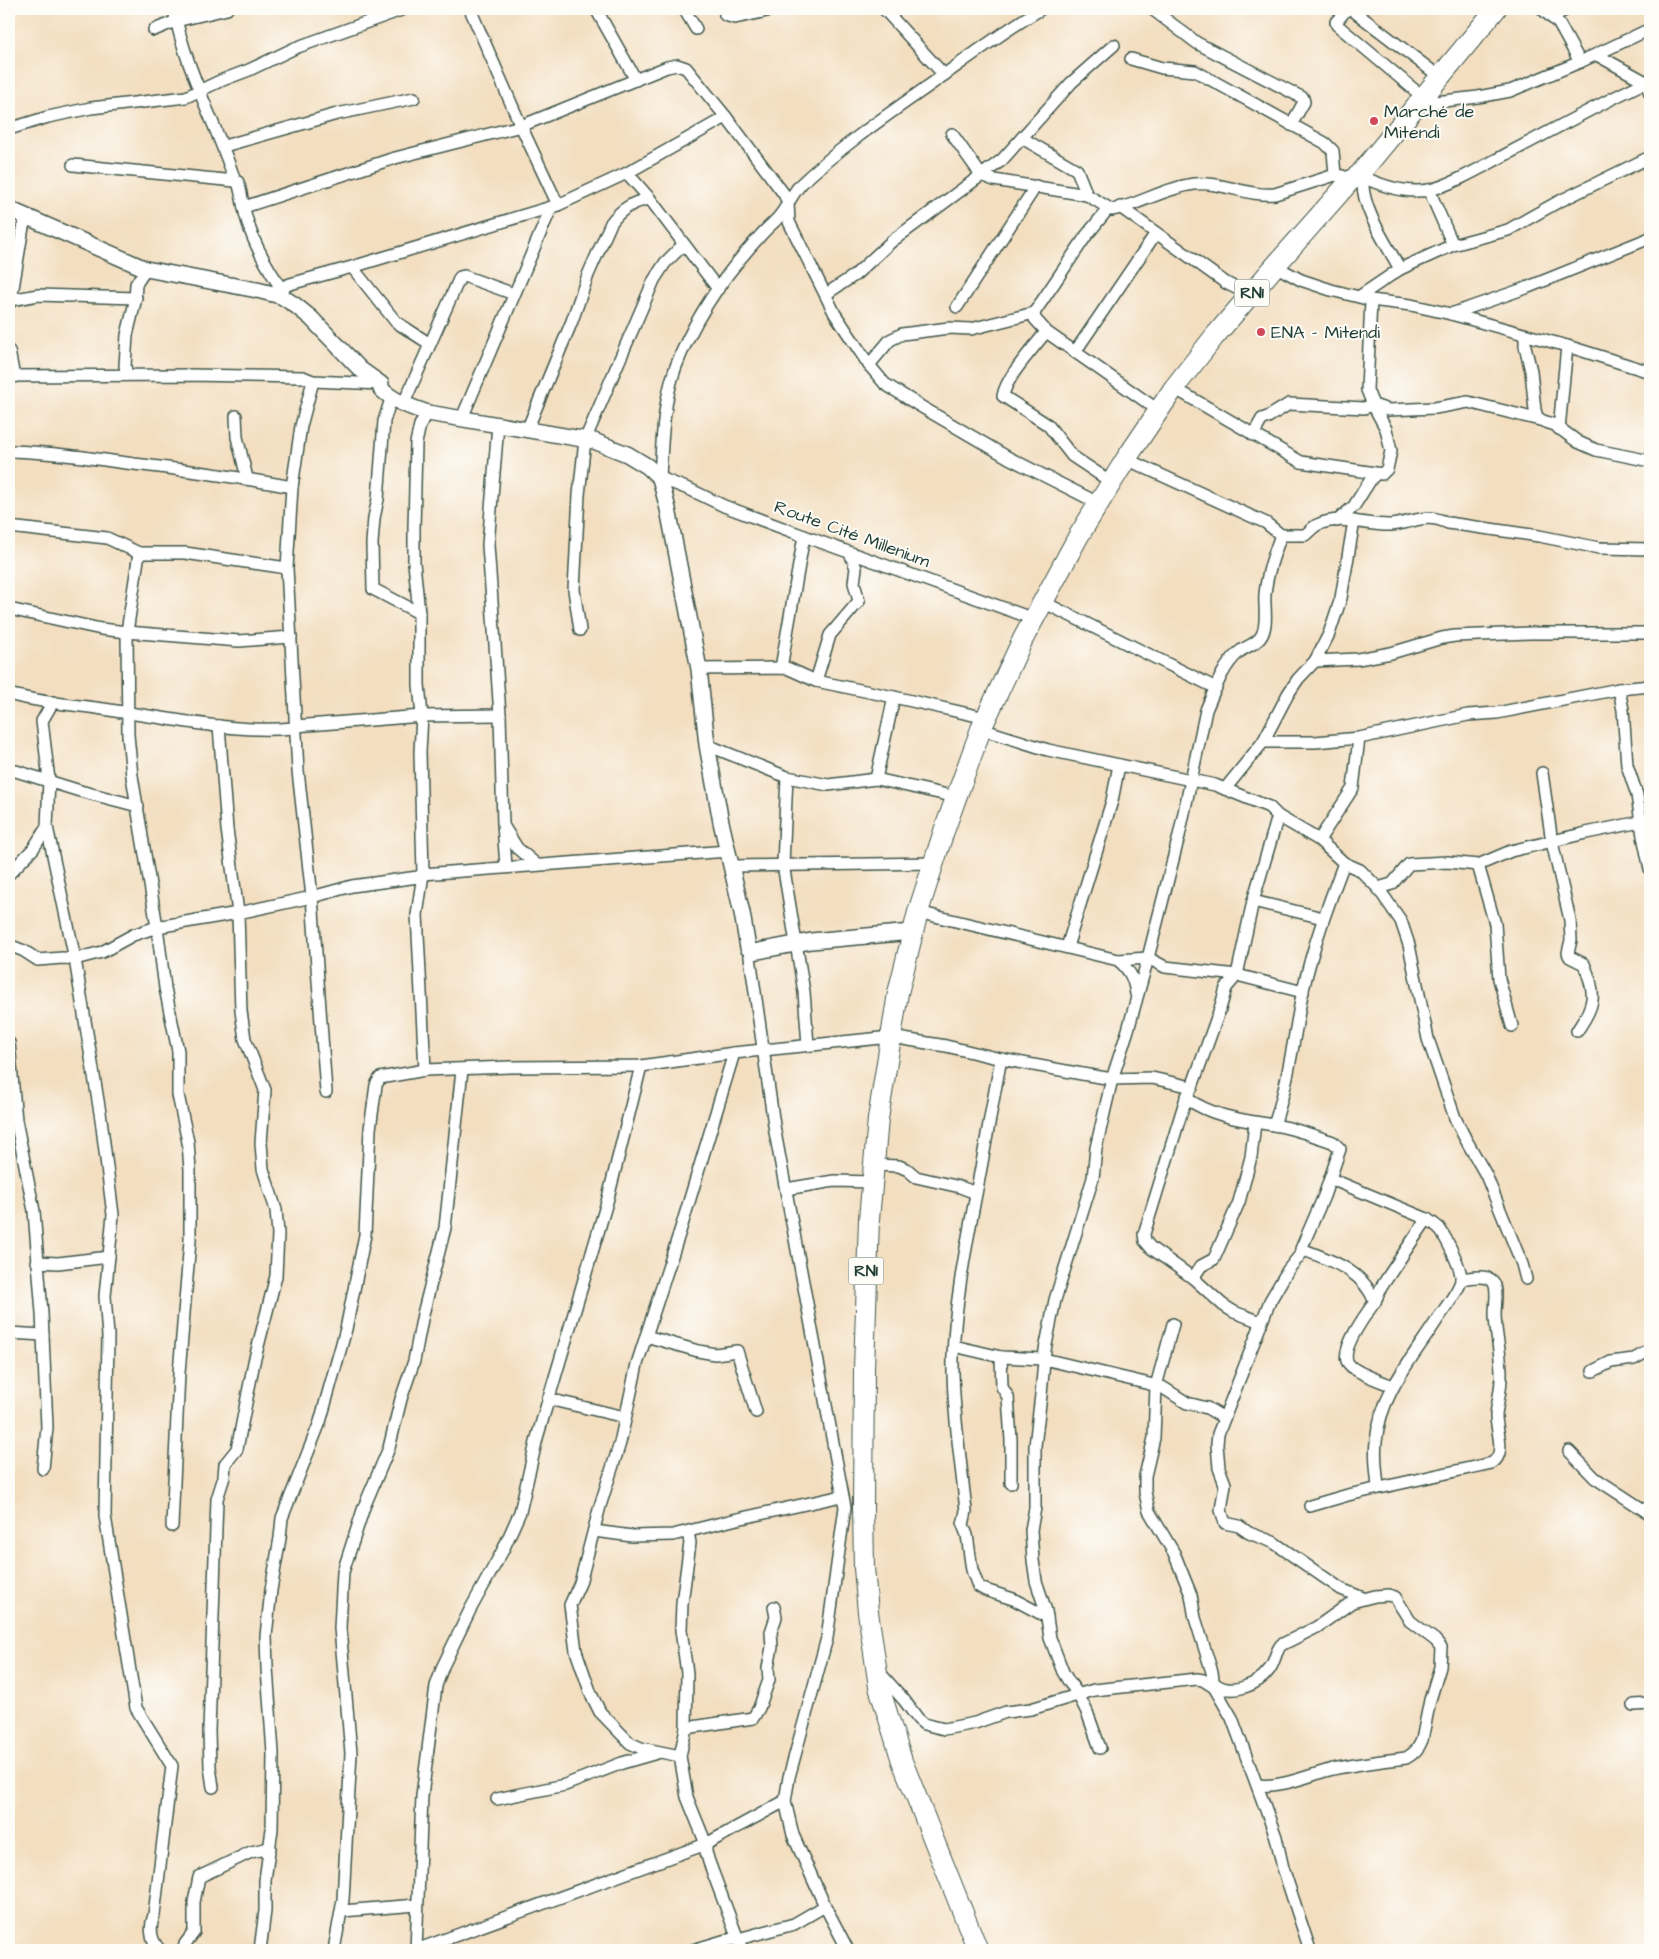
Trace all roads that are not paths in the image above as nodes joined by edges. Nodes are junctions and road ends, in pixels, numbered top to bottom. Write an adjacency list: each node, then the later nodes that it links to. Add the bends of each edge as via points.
1 (174, 9): 18 (street)
2 (227, 9): 18 (street)
3 (404, 9): 30 (street, via 295,48)
4 (470, 9): 37 (street)
5 (596, 9): 28 (street)
6 (684, 9): 19 (street)
7 (776, 9): 16 (street, via 734,18)
8 (884, 9): 26 (street)
9 (1041, 9): 26 (street, via 984,44)
10 (1152, 9): 36 (street, via 1197,43 1302,98 1304,102)
11 (1347, 9): 32 (street, via 1337,25)
12 (1352, 9): 27 (street)
13 (1496, 9): 27 (highway, RN1)
14 (1542, 9): 17 (street)
15 (1567, 9): 17 (street)
16 (725, 16)
17 (1552, 17): 25 (street)
18 (176, 21): 21 (street); 30 (street)
19 (696, 29)
20 (1650, 29): 23 (street)
21 (154, 30)
22 (1114, 45): 40 (street, via 1071,83)
23 (1597, 55): 25 (street); 29 (street)
24 (1132, 59): 36 (street, via 1162,68 1195,71)
25 (1580, 62): 32 (street, via 1497,94)
26 (944, 75): 52 (street, via 844,146 801,184)
27 (1440, 77): 32 (highway, RN1)
28 (636, 80): 34 (street, via 680,65 686,68); 37 (street)
29 (1649, 85): 49 (street, via 1483,167)
30 (200, 92): 38 (street, via 186,97 91,108); 41 (street)
31 (414, 98): 41 (street, via 337,114)
32 (1419, 101): 46 (highway, RN1)
33 (9, 113): 35 (street)
34 (726, 117): 44 (street); 52 (street)
35 (9, 124)
36 (1291, 125): 46 (street, via 1330,147)
37 (521, 126): 53 (street); 54 (street, via 395,158)
38 (9, 129)
39 (952, 134): 45 (street)
40 (1022, 138): 45 (street, via 1002,160); 50 (street, via 1077,170)
41 (224, 146): 47 (street)
42 (1650, 157): 62 (street, via 1508,230)
43 (73, 165): 47 (street)
44 (627, 173): 51 (street); 53 (street)
45 (981, 175): 48 (street); 70 (street)
46 (1353, 177): 49 (street, via 1391,187); 55 (street, via 1265,195 1227,186 1196,184); 63 (highway, RN1); 66 (street, via 1363,180 1369,210)
47 (235, 181): 54 (street, via 238,182)
48 (1036, 186): 50 (street); 75 (street)
49 (1429, 190): 62 (street)
50 (1086, 195): 57 (street)
51 (650, 199): 61 (street); 100 (street, via 623,210 611,223)
52 (788, 203): 67 (street); 70 (street, via 789,222)
53 (555, 206): 64 (street); 69 (street)
54 (244, 207): 68 (street, via 261,254)
55 (1120, 207): 57 (street); 59 (street)
56 (9, 209): 58 (street)
57 (1108, 209): 76 (street)
58 (27, 217): 65 (street); 74 (street)
59 (1156, 233): 71 (street, via 1226,283); 83 (street)
60 (1650, 238): 77 (street)
61 (683, 245): 67 (street); 102 (street, via 654,280)
62 (1454, 245): 66 (street)
63 (1275, 266): 71 (highway, RN1); 73 (street, via 1301,280)
64 (352, 267): 68 (street, via 290,284); 80 (street, via 396,322)
65 (146, 269): 68 (street); 72 (street, via 136,284)
66 (1400, 269): 73 (street)
67 (718, 289): 108 (street, via 697,322 675,370 665,412)
68 (281, 293): 89 (street, via 311,318 360,369)
69 (514, 294): 80 (street, via 461,276); 96 (street)
70 (826, 294): 84 (street)
71 (1250, 295): 90 (highway, RN1)
72 (136, 298): 74 (street, via 38,295); 87 (street, via 127,335)
73 (1365, 298): 77 (street); 92 (street, via 1367,390)
74 (10, 302)
75 (956, 307)
76 (1034, 313): 78 (street); 84 (street, via 971,329 949,328 902,334 890,340)
77 (1451, 314): 79 (street)
78 (1045, 332): 83 (street); 109 (street, via 1014,374 1003,396 1048,425 1072,456)
79 (1526, 335): 81 (street); 97 (street, via 1535,414)
80 (430, 344): 91 (street)
81 (1567, 346): 85 (street); 99 (street)
82 (9, 351): 86 (street)
83 (1075, 352): 93 (street)
84 (868, 365): 111 (street, via 885,384 920,406 1009,458)
85 (1650, 372)
86 (11, 376): 87 (street)
87 (127, 376): 88 (street, via 303,377)
88 (313, 381): 89 (street); 110 (street)
89 (381, 384): 91 (street, via 381,389)
90 (1174, 388): 93 (highway, RN1); 101 (street)
91 (400, 403): 94 (street); 123 (street, via 390,402 383,433 372,543 373,589)
92 (1373, 405): 97 (street, via 1388,410 1435,408 1468,402); 101 (street, via 1364,408 1289,404 1262,419); 106 (street, via 1386,429 1391,451 1387,469)
93 (1158, 410): 104 (highway, RN1)
94 (428, 413): 96 (street); 123 (street, via 420,425 416,443 414,563)
95 (236, 416): 107 (street, via 237,437)
96 (462, 418): 98 (street)
97 (1540, 420): 99 (street)
98 (498, 425): 100 (street); 139 (street, via 488,545)
99 (1559, 429): 105 (street, via 1596,450)
100 (527, 430): 102 (street)
101 (1253, 435): 106 (street, via 1300,462)
102 (585, 440): 108 (street, via 622,452 647,466); 124 (street, via 574,590)
103 (9, 451): 107 (street, via 51,453)
104 (1126, 459): 109 (highway, RN1); 115 (street, via 1266,523)
105 (1650, 461)
106 (1376, 474): 112 (street, via 1354,506)
107 (247, 478): 110 (street)
108 (660, 478): 116 (street, Route Cité Millenium); 130 (street)
109 (1111, 482): 111 (highway, RN1)
110 (292, 487): 120 (street)
111 (1098, 503): 122 (highway, RN1)
112 (1337, 521): 113 (street); 115 (street, via 1317,525 1305,535)
113 (1354, 521): 117 (street, via 1389,525 1437,518 1448,523 1599,548); 128 (street, via 1341,598 1329,634)
114 (9, 527): 118 (street, via 107,538)
115 (1281, 535): 133 (street, via 1268,577 1263,632 1257,642 1234,657)
116 (804, 536): 119 (street, Route Cité Millenium); 129 (street)
117 (1650, 549)
118 (139, 553): 120 (street, via 185,553); 125 (street)
119 (850, 553): 122 (street, Route Cité Millenium); 131 (street, via 856,568 854,583 859,601 830,635)
120 (287, 568): 127 (street)
121 (9, 609): 125 (street)
122 (1038, 610): 133 (street, Route Cité Millenium); 141 (highway, RN1)
123 (419, 613): 140 (street)
124 (580, 630)
125 (127, 632): 127 (street, via 224,641); 138 (street)
126 (1650, 633): 128 (street, via 1478,634 1442,638 1358,659)
127 (291, 637): 143 (street)
128 (1314, 661): 145 (street, via 1288,694)
129 (781, 668): 130 (street); 131 (street, via 799,672)
130 (699, 669): 146 (street)
131 (816, 681): 136 (street)
132 (1650, 686): 134 (street)
133 (1216, 688): 152 (street, via 1206,710)
134 (1619, 690): 144 (street, via 1497,713 1468,715); 158 (street, via 1627,764)
135 (9, 694): 137 (street)
136 (894, 696): 141 (street); 151 (street)
137 (53, 702): 138 (street); 153 (street, via 42,721)
138 (129, 714): 142 (street); 156 (street, via 129,746)
139 (500, 715): 140 (street); 159 (street)
140 (422, 716): 143 (street); 173 (street)
141 (983, 723): 147 (street, via 1048,750); 155 (highway, RN1)
142 (219, 726): 143 (street, via 271,729); 178 (street, via 226,829)
143 (295, 726): 175 (street)
144 (1359, 738): 145 (street); 161 (street, via 1352,788)
145 (1263, 742): 154 (street)
146 (707, 745): 150 (street); 163 (street)
147 (1119, 765): 152 (street); 184 (street, via 1112,801)
148 (9, 771): 153 (street)
149 (1542, 773): 162 (street)
150 (787, 777): 151 (street, via 828,786); 166 (street)
151 (876, 779): 155 (street)
152 (1192, 779): 154 (street); 186 (street)
153 (49, 780): 156 (street); 160 (street)
154 (1225, 789): 157 (street, via 1269,807)
155 (956, 797): 164 (highway, RN1)
156 (138, 806): 180 (street)
157 (1278, 816): 161 (street); 176 (street)
158 (1646, 821): 162 (street); 171 (street)
159 (503, 824): 167 (street, via 517,848); 170 (street)
160 (47, 827): 172 (street); 187 (street)
161 (1318, 840): 165 (street)
162 (1552, 842): 168 (street, via 1511,851); 193 (street, via 1570,920 1568,952 1570,957 1584,964 1593,994 1591,1007)
163 (728, 850): 167 (street); 169 (street)
164 (934, 863): 166 (street); 177 (highway, RN1)
165 (1344, 863): 174 (street, via 1360,870); 179 (street)
166 (783, 864): 169 (street); 182 (street)
167 (537, 865): 170 (street)
168 (1478, 865): 174 (street, via 1448,862 1409,864 1392,884); 192 (street, via 1495,924 1499,979)
169 (730, 866): 185 (street)
170 (506, 868): 173 (street)
171 (1650, 868)
172 (9, 874)
173 (423, 874): 175 (street, via 352,886); 201 (street, via 417,915)
174 (1378, 888): 219 (street, via 1395,910 1406,932 1428,1039 1455,1118 1486,1175)
175 (312, 897): 178 (street); 205 (street)
176 (1253, 901): 179 (street); 189 (street)
177 (918, 912): 181 (highway, RN1); 184 (street)
178 (238, 913): 180 (street); 262 (street, via 242,1020 245,1039 265,1090 261,1150 276,1210 278,1234 276,1276 254,1362 238,1446 225,1464 217,1499 209,1731)
179 (1323, 918): 190 (street)
180 (157, 927): 187 (street, via 133,935 102,952); 244 (street, via 178,1051 179,1104 188,1142 190,1170 190,1241 179,1373)
181 (912, 932): 182 (street); 194 (highway, RN1)
182 (795, 944): 185 (street, via 753,952); 196 (street, via 804,992)
183 (9, 945): 187 (street, via 38,960)
184 (1067, 947): 188 (street)
185 (749, 950): 197 (street)
186 (1148, 958): 188 (street); 189 (street, via 1165,967); 191 (street)
187 (75, 959): 215 (street, via 112,1204)
188 (1118, 960): 191 (street, via 1132,976)
189 (1237, 975): 190 (street); 204 (street, via 1226,988)
190 (1303, 992): 208 (street, via 1283,1100)
191 (1136, 1001): 203 (street)
192 (1512, 1026)
193 (1577, 1030)
194 (891, 1037): 196 (street); 199 (street); 209 (highway, RN1)
195 (9, 1043): 216 (street, via 16,1120 34,1211)
196 (808, 1045): 197 (street)
197 (765, 1050): 198 (street); 211 (street)
198 (734, 1053): 200 (street); 225 (street)
199 (1001, 1059): 203 (street); 212 (street)
200 (641, 1066): 202 (street); 233 (street, via 607,1202)
201 (425, 1070): 202 (street); 266 (street, via 380,1078 376,1085 370,1129 365,1235 346,1329 320,1422 282,1518 266,1636 273,1753)
202 (462, 1070): 269 (street, via 450,1198 414,1361 389,1448 364,1507 343,1572 340,1628 351,1753)
203 (1112, 1079): 204 (street, via 1152,1078); 229 (street, via 1096,1148 1093,1178 1055,1300)
204 (1192, 1087): 206 (street)
205 (326, 1092)
206 (1186, 1098): 207 (street, via 1210,1112); 217 (street, via 1144,1234 1151,1248)
207 (1255, 1123): 208 (street); 217 (street, via 1251,1157 1239,1202 1214,1259 1201,1266)
208 (1274, 1125): 210 (street, via 1338,1145 1340,1152)
209 (872, 1173): 211 (street); 212 (street, via 899,1166 916,1177); 241 (highway, RN1)
210 (1331, 1179): 213 (street); 214 (street, via 1301,1248)
211 (786, 1189): 241 (street)
212 (976, 1192): 226 (street)
213 (1427, 1219): 218 (street, via 1438,1228 1453,1253); 220 (street, via 1380,1288)
214 (1304, 1250): 220 (street, via 1352,1272 1370,1290); 221 (street, via 1278,1286)
215 (109, 1257): 216 (street); 271 (street, via 105,1296 108,1336 105,1516 136,1708 172,1766 151,1922 154,1943)
216 (37, 1262): 224 (street)
217 (1193, 1278): 221 (street, via 1223,1305)
218 (1461, 1279): 232 (street); 240 (street, via 1479,1277 1494,1283 1502,1381 1496,1418 1498,1456 1492,1463)
219 (1526, 1279)
220 (1375, 1302): 232 (street, via 1365,1313 1346,1360 1354,1369)
221 (1261, 1322): 236 (street)
222 (1173, 1324): 231 (street)
223 (9, 1333): 224 (street)
224 (43, 1335): 238 (street, via 47,1427)
225 (646, 1336): 234 (street, via 715,1354 737,1351); 235 (street)
226 (954, 1346): 228 (street); 251 (street, via 953,1367 966,1511 963,1524 975,1580 981,1589 1013,1599)
227 (1650, 1350): 230 (street, via 1634,1359 1611,1362)
228 (1000, 1357): 229 (street); 239 (street, via 1002,1387 1008,1397)
229 (1044, 1359): 231 (street); 251 (street, via 1035,1446 1031,1550)
230 (1593, 1371)
231 (1156, 1386): 236 (street); 253 (street, via 1154,1438 1145,1476 1147,1503 1174,1553 1189,1590)
232 (1393, 1386): 240 (street, via 1377,1430)
233 (548, 1399): 235 (street); 267 (street, via 513,1530 470,1610 436,1686 422,1796)
234 (756, 1412)
235 (625, 1417): 245 (street)
236 (1224, 1418): 247 (street, via 1217,1444 1219,1468 1225,1484 1221,1510 1225,1523 1273,1542)
237 (1569, 1451): 243 (street, via 1595,1478)
238 (43, 1469)
239 (1011, 1483)
240 (1378, 1488): 242 (street)
241 (850, 1504): 246 (street, via 733,1520); 252 (highway, RN1, via 864,1568); 264 (street, via 827,1638)
242 (1310, 1506)
243 (1650, 1514)
244 (172, 1526)
245 (594, 1532): 246 (street, via 632,1536); 259 (street, via 580,1583 570,1605 577,1657 597,1706 612,1727 630,1743)
246 (688, 1532): 257 (street, via 690,1543 681,1630 687,1673)
247 (1341, 1589): 248 (street); 250 (street)
248 (1363, 1598): 250 (street); 261 (street, via 1396,1597 1410,1621 1436,1640 1440,1647 1440,1667 1420,1746 1406,1758 1370,1761 1272,1786)
249 (774, 1607): 257 (street, via 776,1618 771,1632 768,1680 753,1718)
250 (1341, 1610): 253 (street, via 1317,1627 1281,1645 1271,1668 1249,1687 1225,1689)
251 (1047, 1617): 254 (street, via 1060,1663)
252 (876, 1669): 254 (street, via 918,1719 924,1724 944,1728 976,1723); 278 (highway, RN1, via 902,1761)
253 (1214, 1685): 254 (street, via 1197,1679); 261 (street, via 1232,1718)
254 (1078, 1694): 258 (street)
255 (1634, 1704): 256 (street)
256 (1650, 1704)
257 (686, 1728): 260 (street)
258 (1100, 1748)
259 (659, 1753): 260 (street); 263 (street, via 565,1785)
260 (680, 1756): 265 (street, via 687,1797)
261 (1257, 1784): 279 (street)
262 (214, 1787)
263 (497, 1799)
264 (785, 1800): 265 (street); 268 (street, via 793,1834)
265 (706, 1844): 270 (street, via 709,1862); 275 (street)
266 (270, 1848): 272 (street, via 251,1852 199,1877 194,1902 194,1932); 273 (street)
267 (417, 1905): 269 (street); 275 (street)
268 (825, 1906): 270 (street, via 794,1924); 277 (street)
269 (342, 1912): 274 (street)
270 (740, 1945): 276 (street, via 723,1941)
271 (160, 1950)
272 (184, 1950)
273 (260, 1950)
274 (334, 1950)
275 (416, 1950)
276 (693, 1950)
277 (848, 1950)
278 (978, 1950)
279 (1310, 1950)

